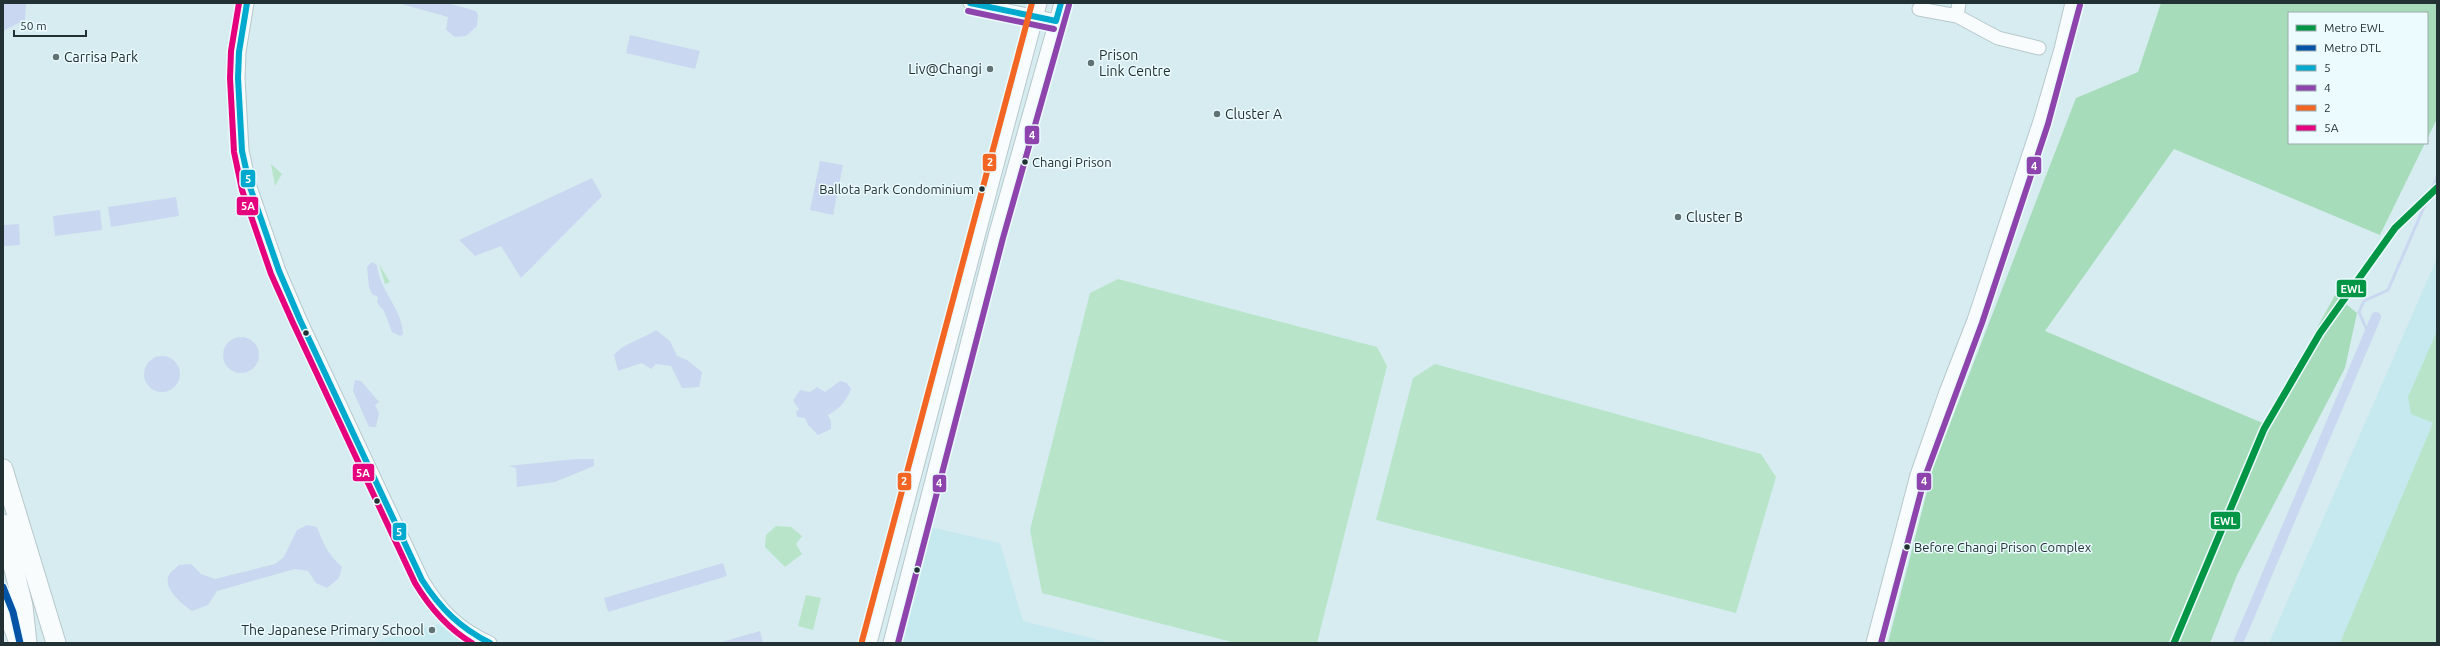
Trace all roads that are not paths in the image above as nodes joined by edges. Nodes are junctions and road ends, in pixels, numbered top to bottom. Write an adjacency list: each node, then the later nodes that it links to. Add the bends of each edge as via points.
1 (247, 3): 22 (street, via 238,52 242,155 250,188 279,271 422,580 437,605 452,620 476,637)
2 (1040, 3): 8 (street)
3 (1061, 3): 10 (street)
4 (1959, 3): 9 (street)
5 (2072, 3): 25 (street, via 2062,49 2040,121 1974,320 1917,475)
6 (978, 4): 8 (street)
7 (1919, 9): 9 (street)
8 (1037, 16): 10 (street); 13 (street)
9 (1957, 16): 11 (street, via 1998,38)
10 (1056, 21): 12 (street, via 995,236)
11 (2039, 48)
12 (959, 381): 13 (street); 24 (street)
13 (937, 386): 23 (street)
14 (3, 469): 17 (highway)
15 (3, 524): 19 (highway, via 23,606)
16 (3, 598): 18 (highway)
17 (44, 605): 20 (highway); 21 (highway, via 59,619)
18 (6, 619): 19 (highway)
19 (18, 642)
20 (56, 643)
21 (69, 643)
22 (490, 643)
23 (870, 643)
24 (890, 643)
25 (1873, 643)

